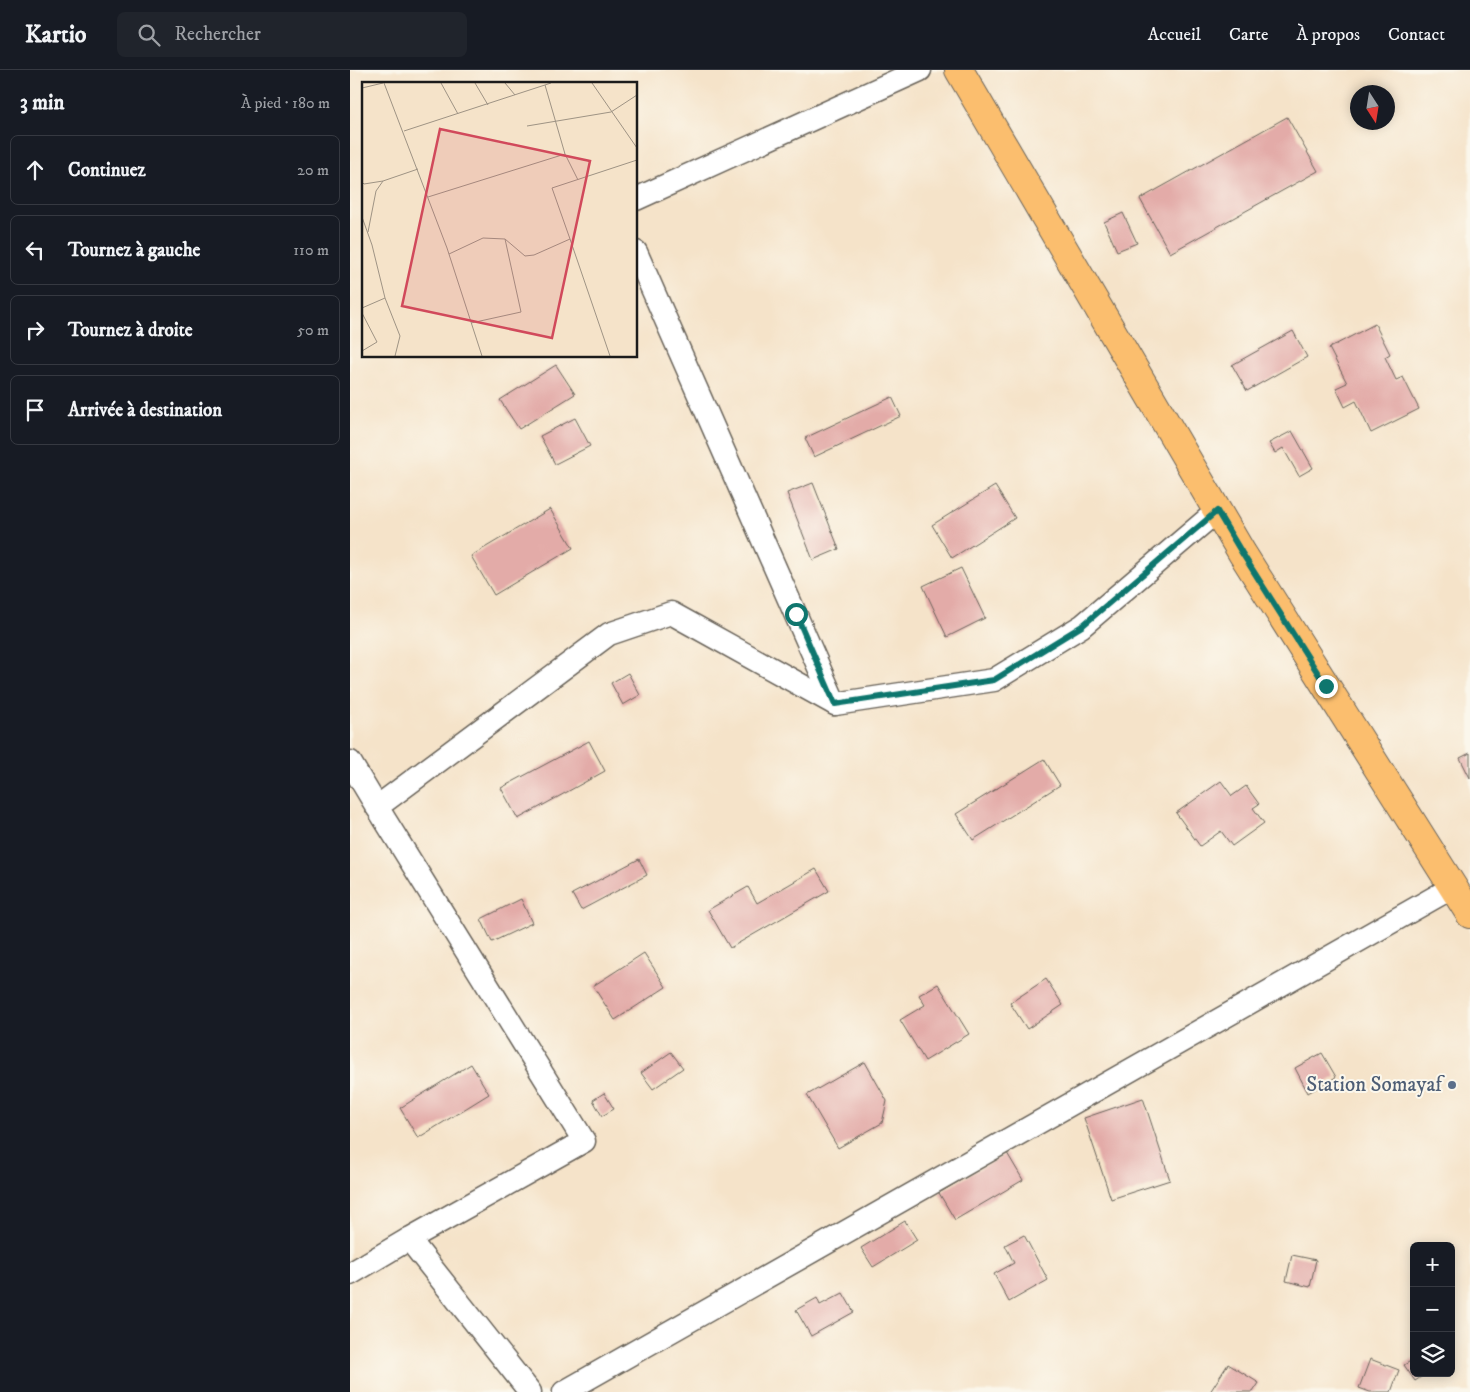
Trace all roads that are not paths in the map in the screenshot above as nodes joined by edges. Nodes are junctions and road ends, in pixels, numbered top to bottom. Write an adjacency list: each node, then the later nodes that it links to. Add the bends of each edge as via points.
1 (920, 70): 3 (street)
2 (959, 70): 5 (main road)
3 (638, 198)
4 (638, 257): 6 (street)
5 (1217, 511): 6 (street, via 1082,626 994,680); 9 (main road)
6 (835, 704): 8 (street, via 671,613 609,634)
7 (350, 762): 8 (street)
8 (377, 807): 11 (street, via 584,1141)
9 (1453, 887): 10 (main road); 14 (street)
10 (1470, 914)
11 (409, 1239): 12 (street); 13 (street)
12 (350, 1274)
13 (530, 1392)
14 (564, 1392)

